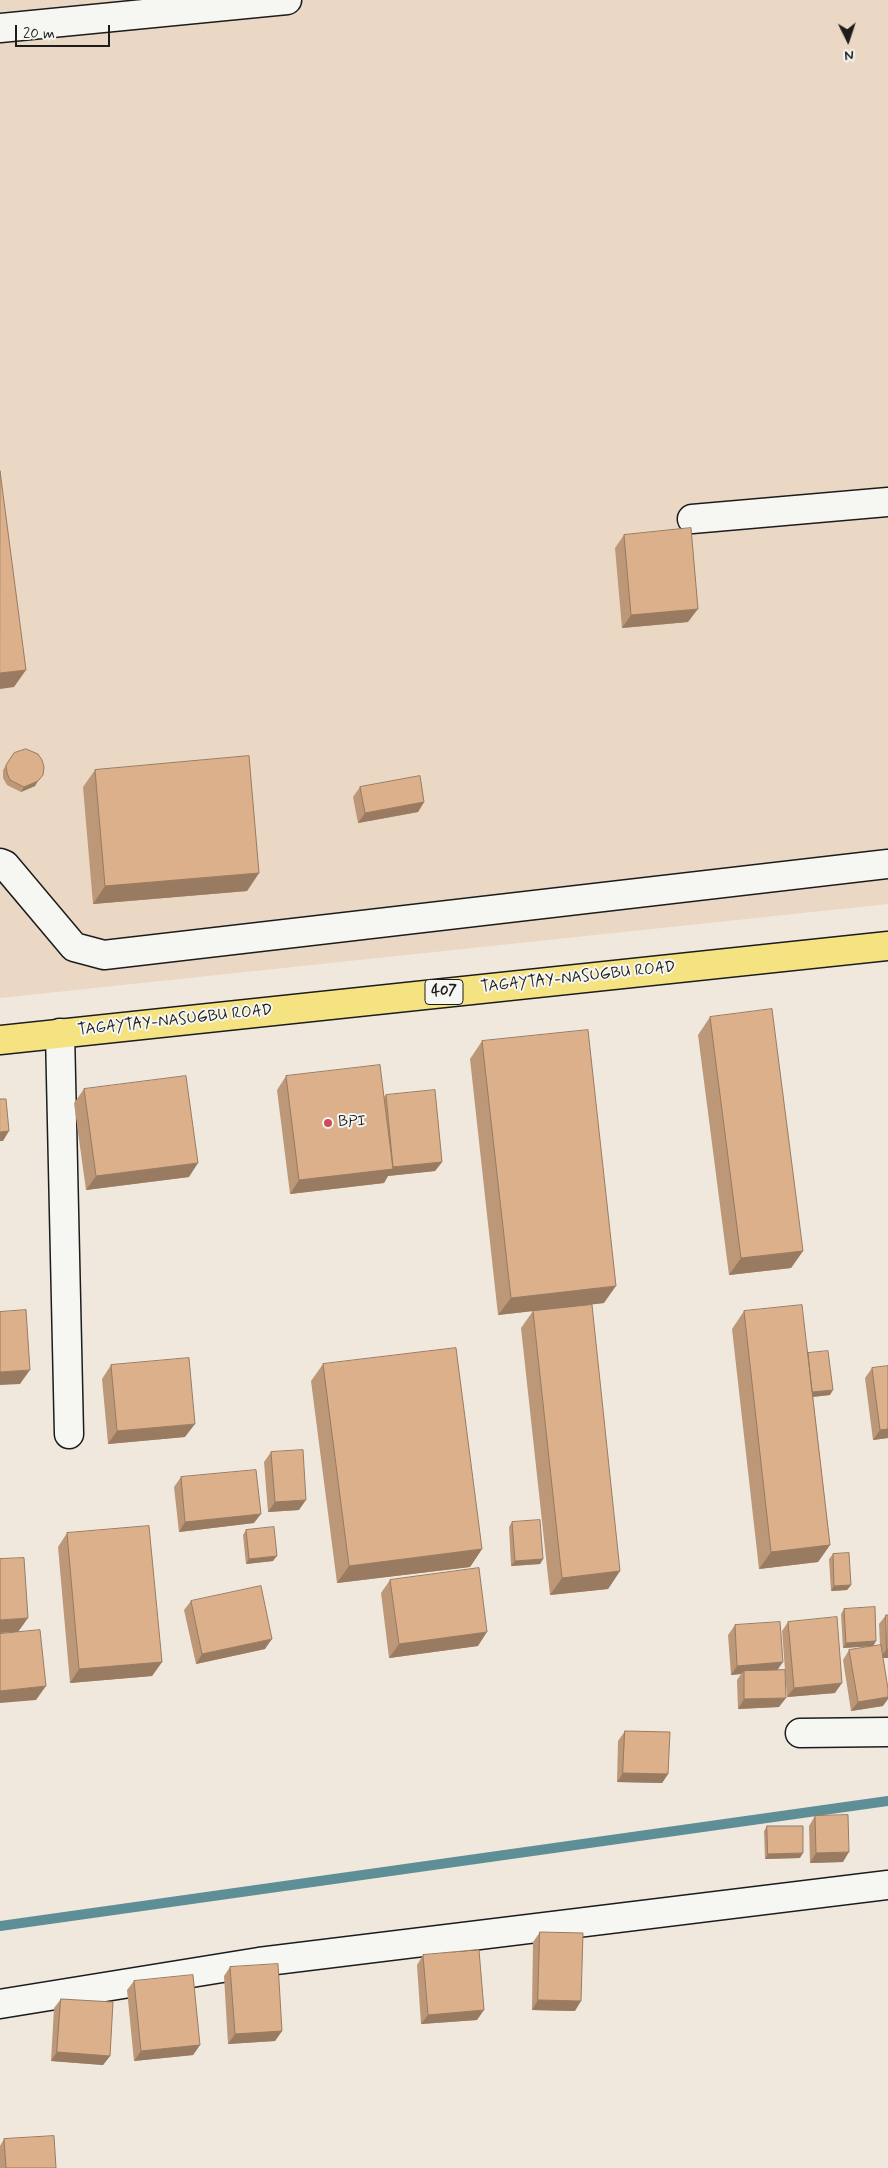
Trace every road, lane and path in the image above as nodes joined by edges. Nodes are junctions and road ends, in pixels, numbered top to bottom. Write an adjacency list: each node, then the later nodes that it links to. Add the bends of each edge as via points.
1 (287, 0): 2 (street)
2 (0, 28)
3 (888, 502): 4 (street)
4 (692, 518)
5 (0, 863): 6 (street, via 74,947 104,955)
6 (888, 864)
7 (888, 946): 8 (main road, TAGAYTAY-NASUGBU ROAD / 407)
8 (60, 1033): 9 (main road, TAGAYTAY-NASUGBU ROAD / 407); 10 (street)
9 (0, 1040)
10 (69, 1434)
11 (888, 1732): 12 (street)
12 (800, 1733)
13 (888, 1885): 14 (street, via 260,1962)
14 (0, 2004)

